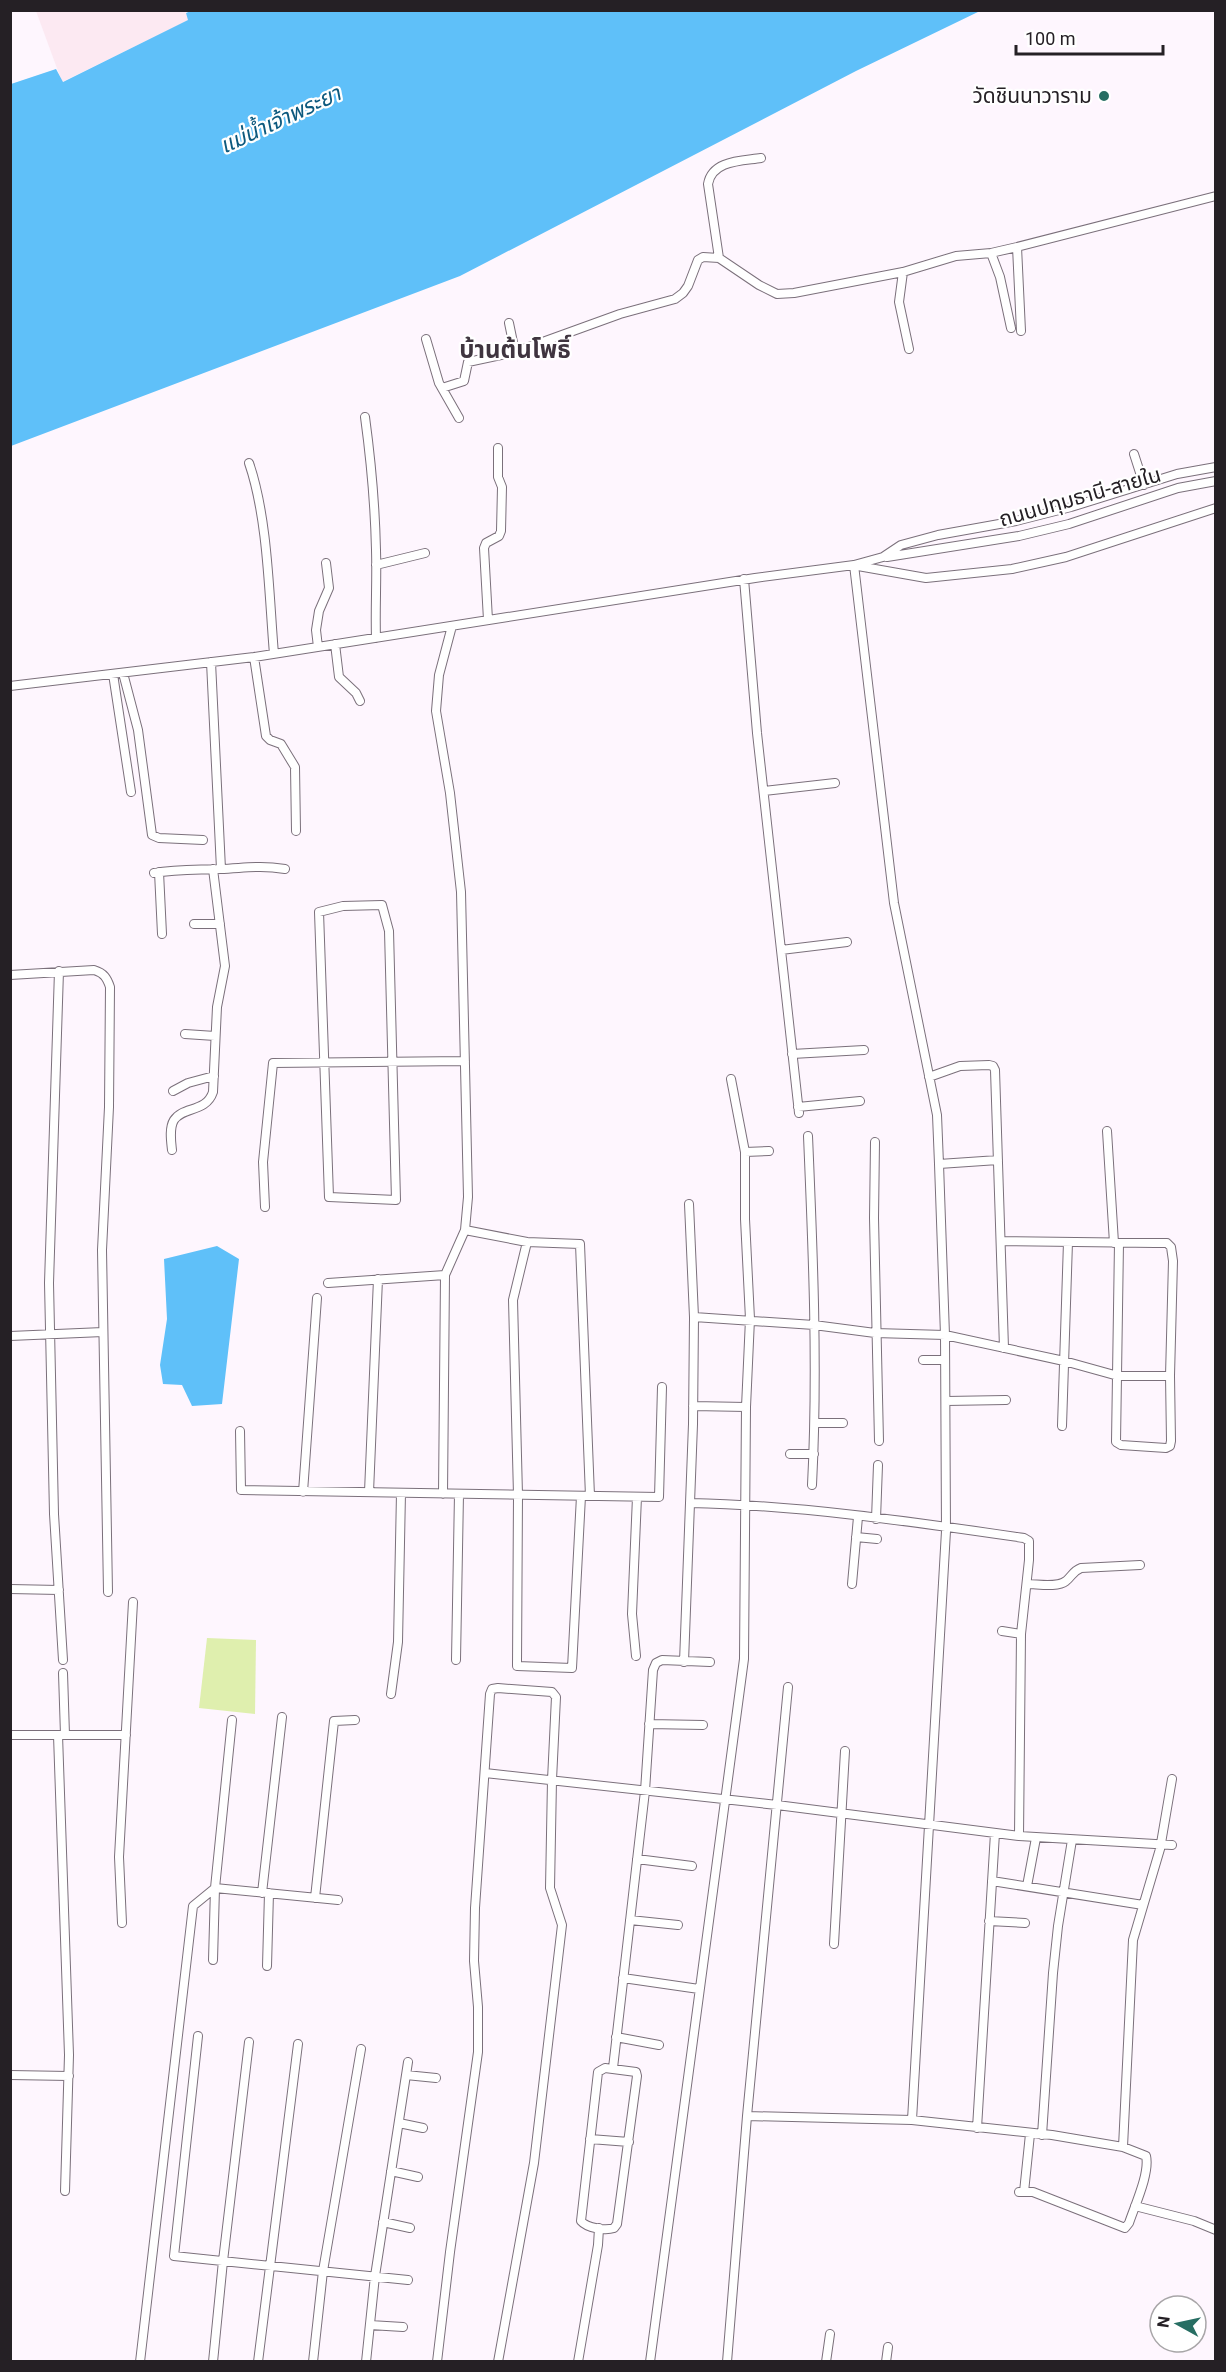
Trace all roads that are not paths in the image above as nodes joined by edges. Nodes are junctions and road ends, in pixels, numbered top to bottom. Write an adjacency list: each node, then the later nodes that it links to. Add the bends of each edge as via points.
1 (761, 158): 5 (street, via 724,164 709,177)
2 (1215, 196): 3 (street)
3 (1017, 247): 4 (street); 9 (street)
4 (991, 253): 6 (street, via 956,256); 8 (street)
5 (719, 258): 6 (street, via 777,294); 12 (street, via 698,260 688,286 675,299 620,314)
6 (903, 272): 11 (street, via 899,302)
7 (509, 322): 12 (street)
8 (1011, 328)
9 (1021, 331)
10 (426, 339): 13 (street)
11 (909, 349)
12 (515, 352): 13 (street, via 468,362 464,381)
13 (442, 388): 15 (street)
14 (365, 417): 26 (street, via 372,465)
15 (459, 418)
16 (498, 448): 29 (street, via 501,531 484,548)
17 (1134, 454): 21 (street)
18 (249, 463): 34 (street, via 261,521)
19 (1215, 468): 21 (street)
20 (1215, 481): 24 (street, ถนนปทุมธานี-สายใน, via 1178,488 1019,536)
21 (1144, 485): 24 (street, via 1016,521 901,545)
22 (1215, 508): 27 (street, via 1032,565 926,578)
23 (425, 553): 26 (street)
24 (883, 557): 27 (street)
25 (326, 563): 33 (street, via 329,588 319,610)
26 (376, 564): 31 (street)
27 (854, 565): 28 (street); 62 (street, via 894,903)
28 (744, 579): 29 (street); 41 (street)
29 (488, 620): 30 (street)
30 (452, 626): 31 (street); 58 (street, via 439,675 436,711 450,793 460,892)
31 (376, 638): 32 (street)
32 (335, 644): 33 (street); 39 (street, via 339,677)
33 (318, 647): 34 (street)
34 (274, 654): 35 (street)
35 (254, 657): 36 (street); 43 (street, via 266,736 281,744 295,767)
36 (211, 662): 37 (street); 45 (street)
37 (118, 673): 38 (street); 42 (street); 44 (street, via 138,730 152,835)
38 (10, 686)
39 (360, 701)
40 (835, 783): 41 (street)
41 (764, 791): 51 (street)
42 (131, 792)
43 (296, 831)
44 (203, 840)
45 (217, 869): 46 (street); 48 (street); 49 (street, via 157,872)
46 (285, 869)
47 (194, 924): 48 (street)
48 (220, 924): 55 (street, via 225,966)
49 (162, 934)
50 (847, 942): 51 (street)
51 (781, 950): 57 (street)
52 (59, 971): 53 (street); 88 (street, via 101,972 110,987); 90 (street, via 50,1210)
53 (10, 975)
54 (184, 1034): 55 (street)
55 (215, 1036): 61 (street)
56 (864, 1050): 57 (street)
57 (792, 1054): 65 (street, via 798,1110)
58 (465, 1061): 59 (street); 76 (street)
59 (391, 1062): 60 (street); 60 (street, via 396,1200 329,1197); 60 (street, via 388,931 382,905 343,906 320,912)
60 (325, 1063): 75 (street, via 273,1064 263,1162)
61 (214, 1076): 64 (street); 69 (street, via 211,1099 174,1119)
62 (929, 1077): 72 (street, via 960,1066 993,1066); 73 (street, via 937,1115)
63 (731, 1079): 70 (street)
64 (173, 1091)
65 (860, 1101)
66 (1107, 1131): 80 (street)
67 (808, 1136): 87 (street)
68 (875, 1142): 89 (street)
69 (172, 1150)
70 (745, 1152): 71 (street); 86 (street)
71 (769, 1152)
72 (998, 1160): 73 (street); 77 (street)
73 (939, 1164): 91 (street)
74 (689, 1204): 85 (street)
75 (265, 1207)
76 (465, 1230): 78 (street); 81 (street)
77 (1001, 1240): 79 (street); 93 (street)
78 (527, 1242): 118 (street, via 513,1300); 119 (street, via 580,1244)
79 (1068, 1242): 80 (street); 96 (street)
80 (1117, 1243): 97 (street); 98 (street, via 1167,1243 1171,1247)
81 (445, 1275): 82 (street); 116 (street)
82 (378, 1280): 83 (street); 114 (street)
83 (328, 1283)
84 (317, 1298): 113 (street)
85 (694, 1317): 86 (street); 102 (street)
86 (750, 1319): 87 (street); 103 (street)
87 (814, 1325): 89 (street); 104 (street)
88 (103, 1332): 90 (street); 133 (street)
89 (875, 1333): 91 (street); 108 (street)
90 (50, 1335): 92 (street); 132 (street)
91 (945, 1335): 93 (street); 94 (street)
92 (10, 1336)
93 (1005, 1348): 96 (street)
94 (945, 1359): 95 (street); 101 (street)
95 (923, 1360)
96 (1064, 1361): 97 (street); 106 (street)
97 (1118, 1376): 98 (street); 98 (street, via 1116,1442 1166,1448 1171,1441)
98 (1170, 1377)
99 (662, 1387): 120 (street, via 659,1497)
100 (1006, 1400): 101 (street)
101 (946, 1401): 125 (street)
102 (693, 1406): 103 (street); 121 (street)
103 (746, 1407): 122 (street)
104 (816, 1423): 105 (street); 110 (street)
105 (843, 1423)
106 (1062, 1425)
107 (240, 1431): 113 (street, via 241,1490)
108 (879, 1441)
109 (790, 1454): 110 (street)
110 (814, 1454): 112 (street)
111 (878, 1465): 124 (street)
112 (812, 1485)
113 (303, 1491): 114 (street)
114 (369, 1492): 115 (street)
115 (401, 1493): 116 (street); 144 (street, via 398,1642)
116 (443, 1494): 117 (street)
117 (459, 1494): 118 (street); 139 (street)
118 (518, 1495): 119 (street); 119 (street, via 517,1666 572,1668)
119 (586, 1496): 120 (street)
120 (637, 1497): 137 (street, via 632,1614)
121 (690, 1503): 122 (street); 140 (street)
122 (747, 1504): 123 (street); 158 (street, via 744,1659)
123 (858, 1517): 124 (street); 126 (street)
124 (876, 1519): 125 (street)
125 (946, 1527): 130 (street, via 1029,1541); 161 (street)
126 (856, 1537): 127 (street); 129 (street)
127 (877, 1539)
128 (1140, 1565): 130 (street, via 1080,1568 1057,1585)
129 (852, 1584)
130 (1027, 1584): 136 (street)
131 (10, 1589): 132 (street)
132 (59, 1590): 138 (street)
133 (108, 1592)
134 (133, 1602): 152 (street)
135 (1002, 1631): 136 (street)
136 (1021, 1634): 163 (street)
137 (636, 1656)
138 (63, 1660)
139 (456, 1660)
140 (684, 1662): 141 (street); 148 (street, via 656,1663 651,1678)
141 (710, 1662)
142 (63, 1673): 151 (street)
143 (788, 1687): 159 (street)
144 (391, 1694)
145 (282, 1717): 174 (street)
146 (232, 1720): 172 (street)
147 (355, 1720): 175 (street, via 334,1721)
148 (649, 1724): 149 (street); 157 (street)
149 (703, 1725)
150 (10, 1735): 151 (street)
151 (61, 1735): 152 (street); 198 (street)
152 (126, 1735): 180 (street, via 119,1857)
153 (845, 1751): 160 (street)
154 (485, 1773): 156 (street); 156 (street, via 492,1689 552,1692 556,1697); 232 (street, via 475,1908 478,2052)
155 (1172, 1779): 166 (street)
156 (552, 1780): 157 (street); 233 (street, via 550,1888 562,1925 534,2163)
157 (645, 1791): 158 (street); 168 (street)
158 (727, 1801): 159 (street); 187 (street)
159 (777, 1805): 160 (street); 200 (street)
160 (841, 1814): 161 (street); 183 (street)
161 (927, 1826): 162 (street); 201 (street)
162 (995, 1833): 163 (street); 170 (street)
163 (1019, 1836): 164 (street)
164 (1036, 1838): 165 (street); 171 (street)
165 (1072, 1840): 166 (street); 173 (street)
166 (1161, 1844): 167 (street); 177 (street)
167 (1172, 1845)
168 (637, 1859): 169 (street); 178 (street)
169 (692, 1866)
170 (992, 1881): 171 (street); 179 (street)
171 (1027, 1886): 173 (street)
172 (215, 1888): 174 (street); 184 (street); 227 (street, via 193,1906)
173 (1063, 1892): 177 (street); 206 (street)
174 (266, 1893): 175 (street); 185 (street)
175 (315, 1898): 176 (street)
176 (338, 1900)
177 (1143, 1905): 209 (street, via 1133,1940)
178 (630, 1920): 182 (street); 186 (street)
179 (989, 1921): 181 (street); 204 (street)
180 (122, 1923)
181 (1025, 1923)
182 (678, 1925)
183 (834, 1944)
184 (213, 1960)
185 (267, 1966)
186 (623, 1978): 187 (street); 189 (street)
187 (699, 1989): 235 (street)
188 (198, 2036): 218 (street, via 174,2256)
189 (616, 2037): 192 (street); 195 (street)
190 (249, 2042): 218 (street)
191 (298, 2044): 219 (street)
192 (659, 2045)
193 (360, 2049): 220 (street)
194 (408, 2062): 197 (street)
195 (613, 2068): 207 (street, via 598,2072); 208 (street, via 636,2072 638,2076)
196 (10, 2075): 198 (street)
197 (406, 2075): 199 (street); 202 (street)
198 (69, 2076): 212 (street)
199 (436, 2078)
200 (747, 2115): 201 (street); 236 (street)
201 (912, 2120): 204 (street)
202 (399, 2123): 203 (street); 210 (street)
203 (423, 2128)
204 (977, 2128): 205 (street)
205 (1030, 2134): 206 (street); 213 (street, via 1021,2192 1054,2199 1125,2228)
206 (1042, 2135): 209 (street)
207 (590, 2139): 208 (street); 216 (street, via 581,2221)
208 (629, 2142): 216 (street, via 616,2224 611,2229)
209 (1123, 2147): 213 (street, via 1142,2152 1148,2164)
210 (391, 2171): 211 (street); 214 (street)
211 (418, 2177)
212 (65, 2191)
213 (1135, 2206): 217 (street)
214 (383, 2222): 215 (street); 221 (street)
215 (410, 2228)
216 (599, 2228): 234 (street)
217 (1215, 2230)
218 (223, 2261): 219 (street); 228 (street)
219 (271, 2266): 220 (street); 229 (street)
220 (323, 2271): 221 (street); 230 (street)
221 (375, 2276): 222 (street); 223 (street)
222 (408, 2280)
223 (370, 2325): 224 (street); 231 (street)
224 (403, 2327)
225 (830, 2334): 237 (street)
226 (888, 2347): 238 (street)
227 (140, 2361)
228 (213, 2361)
229 (258, 2361)
230 (313, 2361)
231 (366, 2361)
232 (437, 2361)
233 (498, 2361)
234 (578, 2361)
235 (650, 2361)
236 (727, 2361)
237 (826, 2361)
238 (886, 2361)

